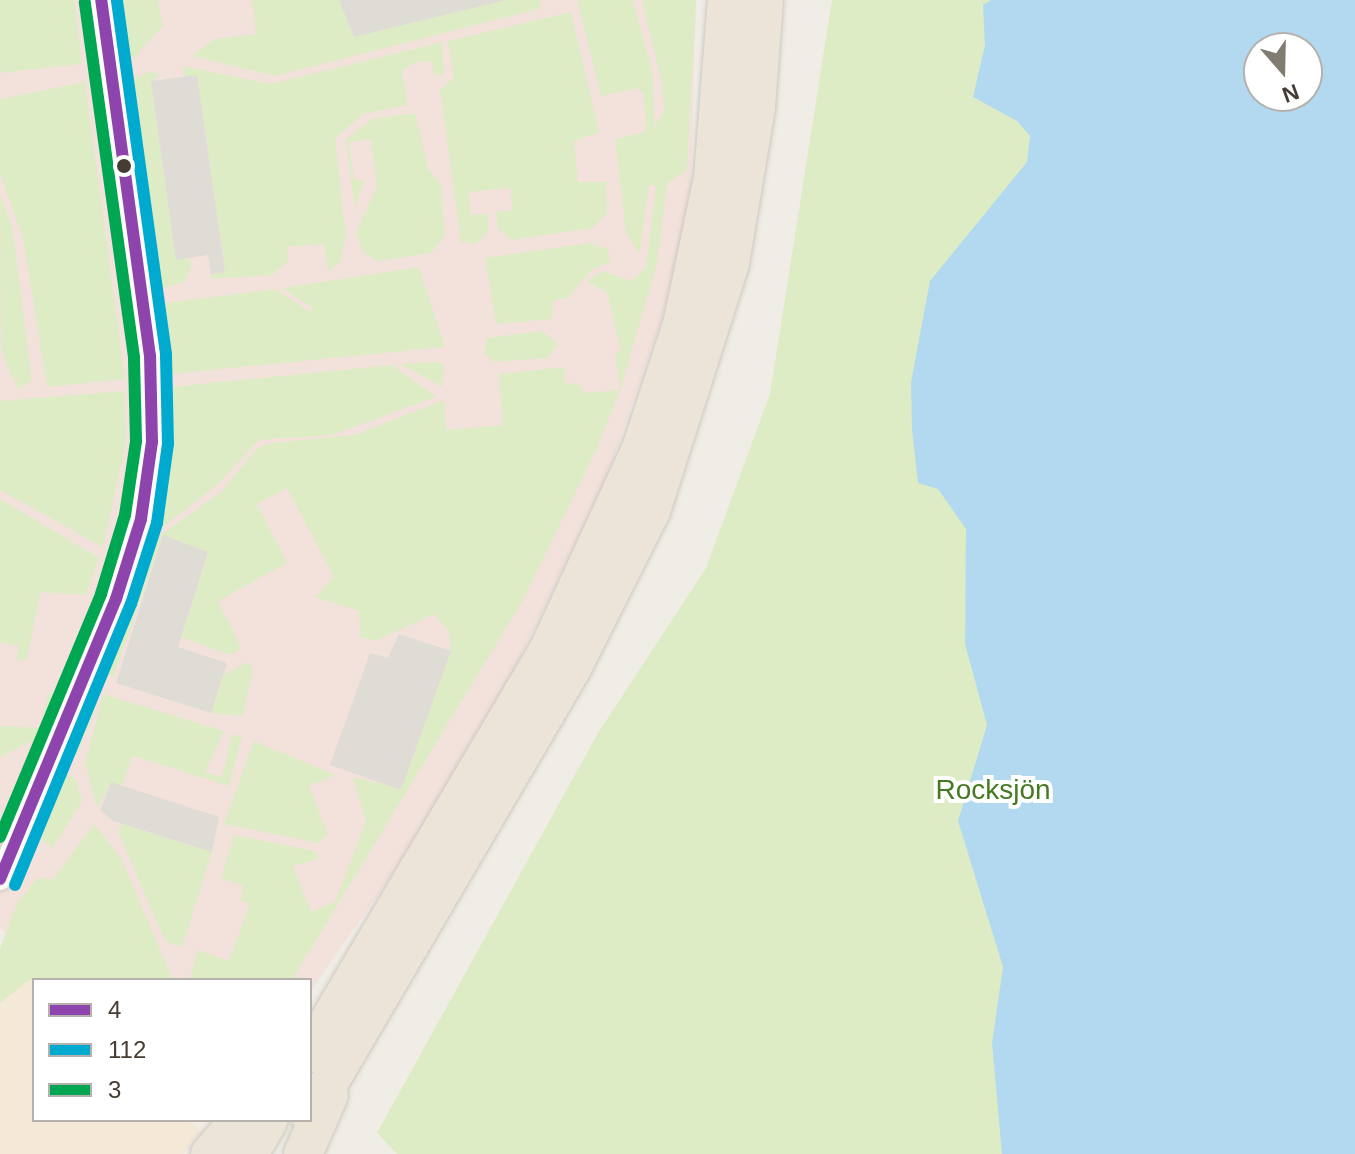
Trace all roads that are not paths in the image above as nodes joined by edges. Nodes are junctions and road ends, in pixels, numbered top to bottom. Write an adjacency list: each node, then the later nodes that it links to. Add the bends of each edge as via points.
1 (101, 0): 4 (street, via 150,356 152,442 141,519 116,599)
2 (727, 0): 5 (highway, via 713,177 683,321 641,449 548,651)
3 (764, 0): 7 (highway, via 756,107 730,263 657,497 572,668)
4 (0, 879)
5 (368, 958): 6 (highway); 7 (highway)
6 (312, 1030)
7 (327, 1056): 8 (highway); 9 (highway)
8 (312, 1105)
9 (312, 1117)
10 (238, 1122): 14 (highway)
11 (268, 1122): 15 (highway)
12 (306, 1122): 16 (highway)
13 (311, 1122): 17 (highway)
14 (210, 1154)
15 (249, 1154)
16 (286, 1154)
17 (303, 1154)

